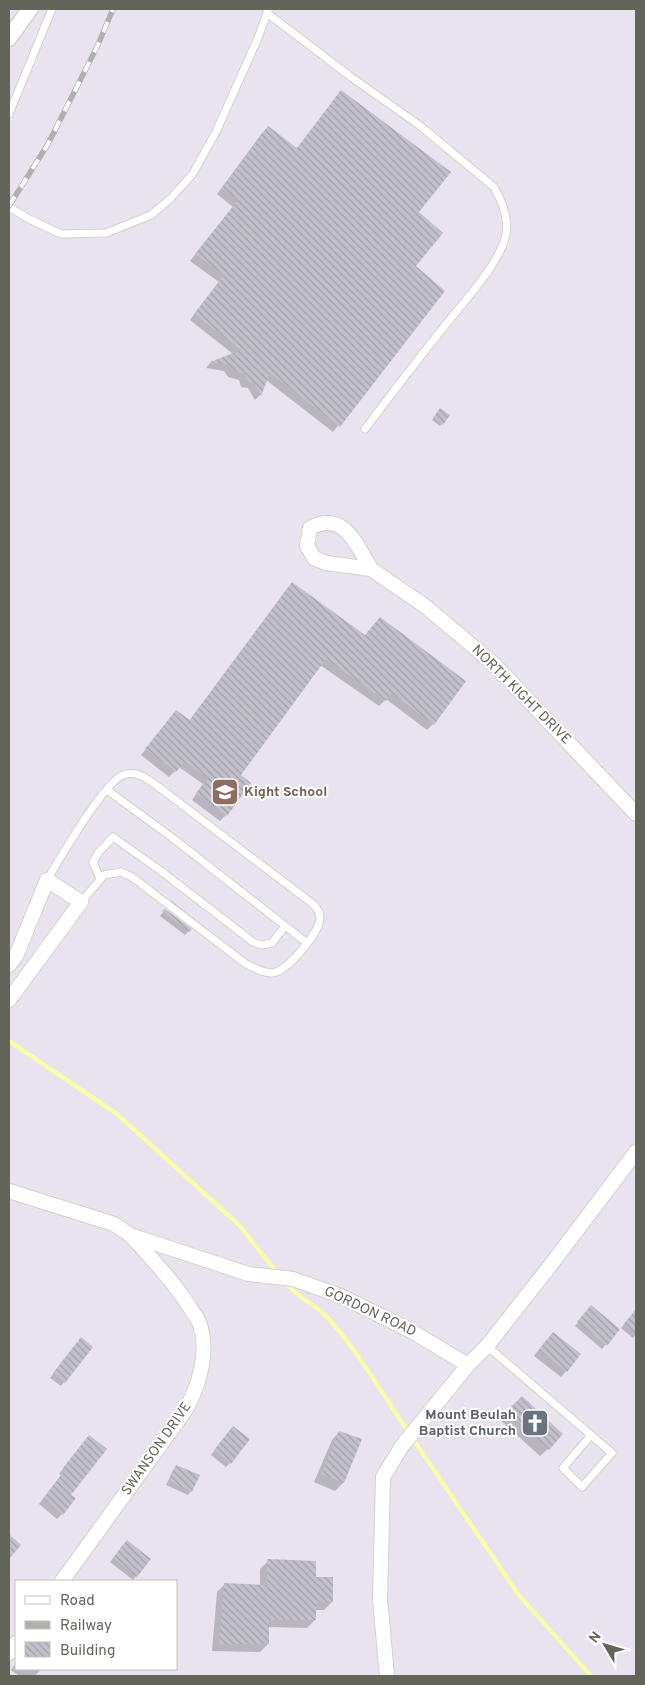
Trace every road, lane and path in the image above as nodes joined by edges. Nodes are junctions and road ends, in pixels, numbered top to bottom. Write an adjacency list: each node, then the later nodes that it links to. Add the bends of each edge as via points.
1 (30, 9): 4 (street)
2 (52, 9): 5 (lane)
3 (268, 11): 6 (lane, via 216,132 192,175 151,215 106,233 61,234); 7 (lane, via 419,125 494,187 502,200 507,223 499,252)
4 (9, 38)
5 (9, 114)
6 (9, 207)
7 (365, 429)
8 (371, 569): 8 (street, NORTH KIGHT DRIVE, via 326,563 314,558 307,546 310,528 320,523 333,523 348,531); 10 (street, NORTH KIGHT DRIVE, via 425,606 494,664)
9 (107, 790): 12 (lane); 14 (lane); 15 (lane, via 123,775 141,775 313,904 320,919)
10 (636, 814)
11 (100, 879): 13 (lane); 14 (lane, via 93,862 113,838 253,942 262,945 272,943); 15 (lane, via 111,872 132,877 246,964 260,971 273,973 284,969)
12 (47, 880): 13 (street); 16 (street, via 16,956)
13 (81, 902): 17 (street)
14 (285, 926): 15 (lane)
15 (306, 943)
16 (9, 965)
17 (9, 1000)
18 (636, 1152): 21 (street)
19 (9, 1191): 20 (street, GORDON ROAD, via 114,1224)
20 (130, 1235): 22 (street, GORDON ROAD, via 248,1274 294,1279 340,1296 411,1331); 24 (street, SWANSON DRIVE, via 169,1277 199,1322 203,1348 200,1377 185,1411)
21 (487, 1346): 22 (street); 23 (lane)
22 (468, 1365): 25 (street, via 402,1446 383,1477 380,1599)
23 (591, 1435): 23 (lane, via 612,1453 582,1486 563,1468)
24 (63, 1580)
25 (387, 1676)

